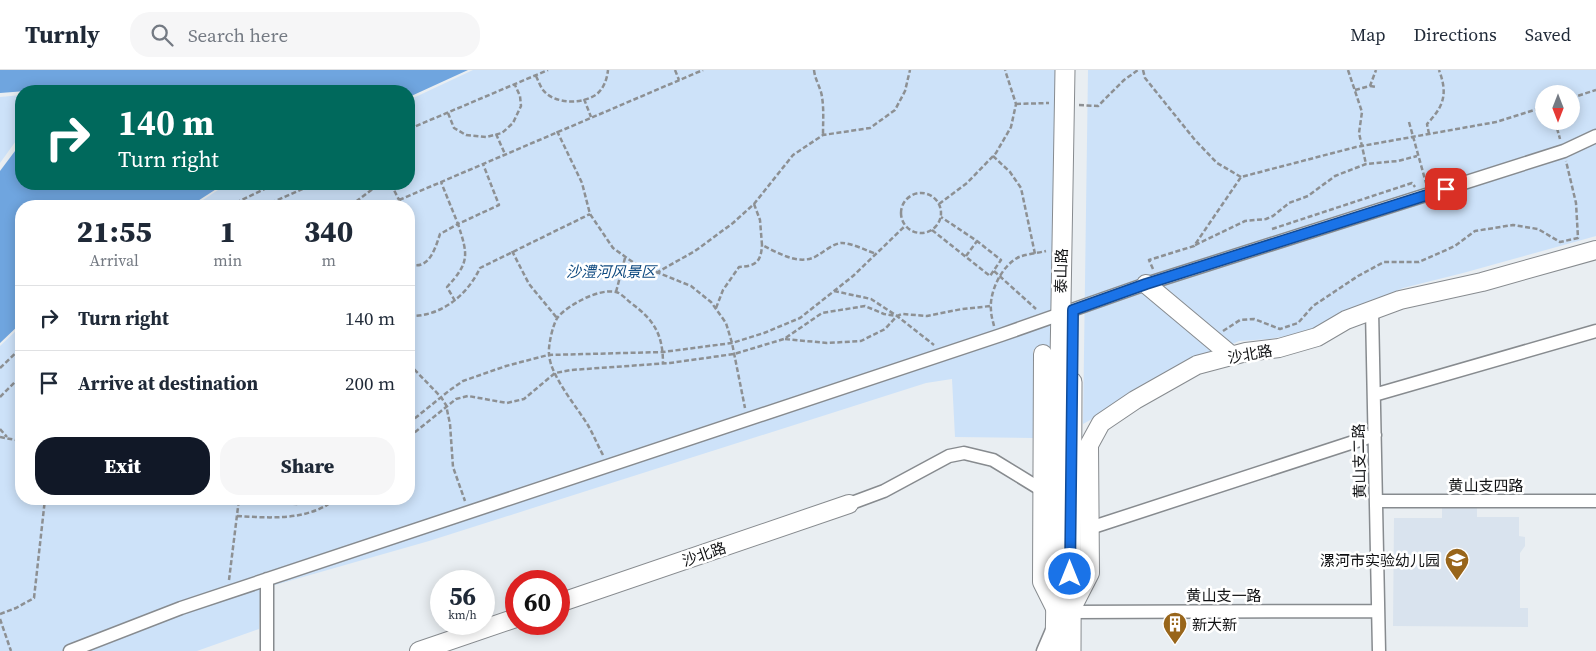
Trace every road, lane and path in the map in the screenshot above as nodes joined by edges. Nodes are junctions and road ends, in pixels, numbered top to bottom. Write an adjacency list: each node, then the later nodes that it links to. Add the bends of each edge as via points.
1 (548, 70): 15 (path)
2 (608, 70): 23 (path, via 607,81 596,94)
3 (675, 70): 16 (path)
4 (703, 70): 16 (path)
5 (814, 70): 36 (path, via 822,96)
6 (910, 70): 36 (path, via 905,91 895,110 870,128)
7 (1005, 70): 25 (path)
8 (1065, 70): 85 (main road, 泰山路)
9 (1077, 70): 26 (main road, 泰山路)
10 (1138, 70): 26 (path, via 1098,106)
11 (1143, 70): 46 (path, via 1195,140 1217,163)
12 (1348, 70): 20 (path)
13 (1376, 70): 18 (path)
14 (1439, 70): 35 (path, via 1444,96 1437,113 1427,124)
15 (536, 76): 17 (path); 23 (path, via 543,90 558,100 576,102)
16 (679, 80): 29 (path)
17 (515, 85): 28 (path); 34 (path, via 521,106 513,123)
18 (1370, 86): 19 (path); 20 (path)
19 (1376, 87)
20 (1355, 90): 39 (path, via 1362,112 1359,133)
21 (1596, 90): 22 (path)
22 (1580, 95)
23 (584, 99): 29 (path)
24 (1047, 103): 25 (path)
25 (1016, 104): 42 (path, via 1011,127)
26 (1076, 105): 85 (main road, 泰山路)
27 (1535, 110): 35 (path, via 1496,122)
28 (448, 113): 31 (path); 34 (path, via 454,128 466,135 486,137)
29 (591, 117): 33 (path)
30 (1410, 122): 38 (path)
31 (415, 127)
32 (1558, 130): 40 (path)
33 (557, 132): 41 (path); 59 (path, via 582,183)
34 (496, 134): 41 (path)
35 (1429, 134): 38 (path)
36 (823, 135): 57 (path, via 794,155)
37 (1596, 136): 40 (street)
38 (1413, 137): 39 (path); 43 (path)
39 (1362, 146): 45 (path); 46 (path)
40 (1564, 151): 52 (street); 92 (path, via 1576,203 1578,238 1560,242 1538,229 1514,225 1475,231 1456,246 1419,262 1384,262 1313,306 1298,323 1280,329 1254,319 1240,320)
41 (505, 154): 44 (path)
42 (993, 156): 58 (path, via 967,183); 71 (path, via 1021,188)
43 (1417, 156): 45 (path); 52 (path)
44 (483, 164): 47 (path); 61 (path, via 499,205)
45 (1366, 164): 66 (path, via 1335,176 1273,216 1245,221)
46 (1241, 177): 66 (path)
47 (441, 182): 56 (path); 61 (path)
48 (262, 190): 53 (path)
49 (300, 190): 54 (path)
50 (371, 190): 55 (path)
51 (394, 190): 56 (path)
52 (1429, 194): 78 (street)
53 (242, 200)
54 (278, 200)
55 (358, 200)
56 (399, 200)
57 (754, 204): 65 (path, via 760,220); 76 (path, via 695,251)
58 (939, 204): 60 (path); 62 (path, via 930,195 908,198 902,209)
59 (590, 214): 68 (path); 73 (path, via 613,248)
60 (941, 217): 63 (path); 64 (path)
61 (458, 224): 74 (path, via 440,234 432,257 422,265); 81 (path, via 466,257 460,273 447,287)
62 (905, 226): 63 (path, via 920,233); 70 (path)
63 (932, 230): 72 (path)
64 (977, 241): 72 (path); 75 (path, via 1001,260)
65 (762, 245): 70 (path, via 800,260 814,258 842,243); 83 (path, via 758,261 739,267 723,290)
66 (1194, 246): 78 (path, via 1149,260)
67 (1596, 250): 84 (street, 沙北路)
68 (512, 251): 81 (path, via 480,268); 88 (path, via 529,284)
69 (1047, 251): 71 (path)
70 (876, 254): 79 (path)
71 (1035, 254): 77 (path, via 1019,257)
72 (966, 256): 75 (path, via 990,276)
73 (625, 258): 76 (path); 80 (path)
74 (415, 264)
75 (994, 270): 77 (path)
76 (656, 273): 83 (path, via 691,286)
77 (1000, 276): 82 (path); 85 (path)
78 (1149, 276): 85 (street); 92 (street)
79 (834, 291): 87 (path, via 871,299); 93 (path, via 800,318)
80 (616, 292): 88 (path, via 602,292 578,301); 94 (path, via 651,320)
81 (455, 301): 86 (path, via 423,316)
82 (991, 306): 87 (path, via 962,308 927,316); 90 (path)
83 (716, 308): 93 (path, via 726,323)
84 (1372, 310): 100 (street, 沙北路, via 1317,337); 106 (street, 黄山支二路)
85 (1060, 314): 90 (street); 134 (main road, 泰山路)
86 (415, 316)
87 (896, 316): 91 (path, via 885,330 861,341 827,343); 91 (path, via 864,306 822,313); 95 (path)
88 (556, 318): 99 (path)
89 (1596, 331): 106 (street)
90 (997, 336): 95 (street)
91 (784, 339): 97 (path)
92 (1212, 339): 100 (street)
93 (732, 343): 94 (path); 97 (path)
94 (663, 352): 99 (path); 101 (path)
95 (944, 353): 111 (street)
96 (15, 354): 102 (path)
97 (734, 354): 101 (path); 111 (path)
98 (1043, 354): 119 (street)
99 (548, 355): 104 (path); 108 (path, via 462,381)
100 (1232, 356): 128 (street, 沙北路, via 1197,365 1101,423 1089,445)
101 (663, 364): 104 (path)
102 (0, 368)
103 (415, 370): 108 (path)
104 (555, 373): 109 (path, via 524,399 507,403 468,396); 118 (path, via 589,427)
105 (15, 383): 107 (path)
106 (1374, 395): 114 (street, 黄山支二路)
107 (0, 397)
108 (441, 397): 109 (path); 110 (path)
109 (446, 405): 113 (path); 126 (path, via 453,467)
110 (415, 418)
111 (747, 420): 118 (street)
112 (0, 429): 116 (path)
113 (415, 432)
114 (1375, 435): 120 (street, 黄山支二路); 128 (street)
115 (0, 436): 116 (path)
116 (7, 437): 117 (path)
117 (15, 439)
118 (608, 466): 126 (street)
119 (1042, 490): 122 (street, via 993,460 964,453 949,456 884,491); 134 (street, via 1042,582)
120 (1376, 501): 121 (street, 黄山支四路); 132 (street, 黄山支二路)
121 (1596, 501)
122 (849, 504): 131 (street, 沙北路)
123 (44, 505): 133 (path, via 34,598)
124 (238, 505): 127 (path)
125 (328, 505): 127 (path, via 294,517)
126 (469, 512): 129 (street)
127 (237, 516): 130 (path)
128 (1090, 528): 134 (street, 沙北路, via 1090,574)
129 (267, 579): 130 (street); 139 (street)
130 (228, 592): 138 (street)
131 (570, 599)
132 (1378, 611): 134 (street, 黄山支一路); 144 (street, 黄山支二路)
133 (0, 614)
134 (1060, 614): 141 (street); 142 (main road, 泰山路); 143 (main road, 泰山路)
135 (0, 619): 137 (path)
136 (505, 622): 140 (street)
137 (11, 651)
138 (70, 651)
139 (267, 651)
140 (419, 651)
141 (1043, 651)
142 (1055, 651)
143 (1070, 651)
144 (1379, 651)

